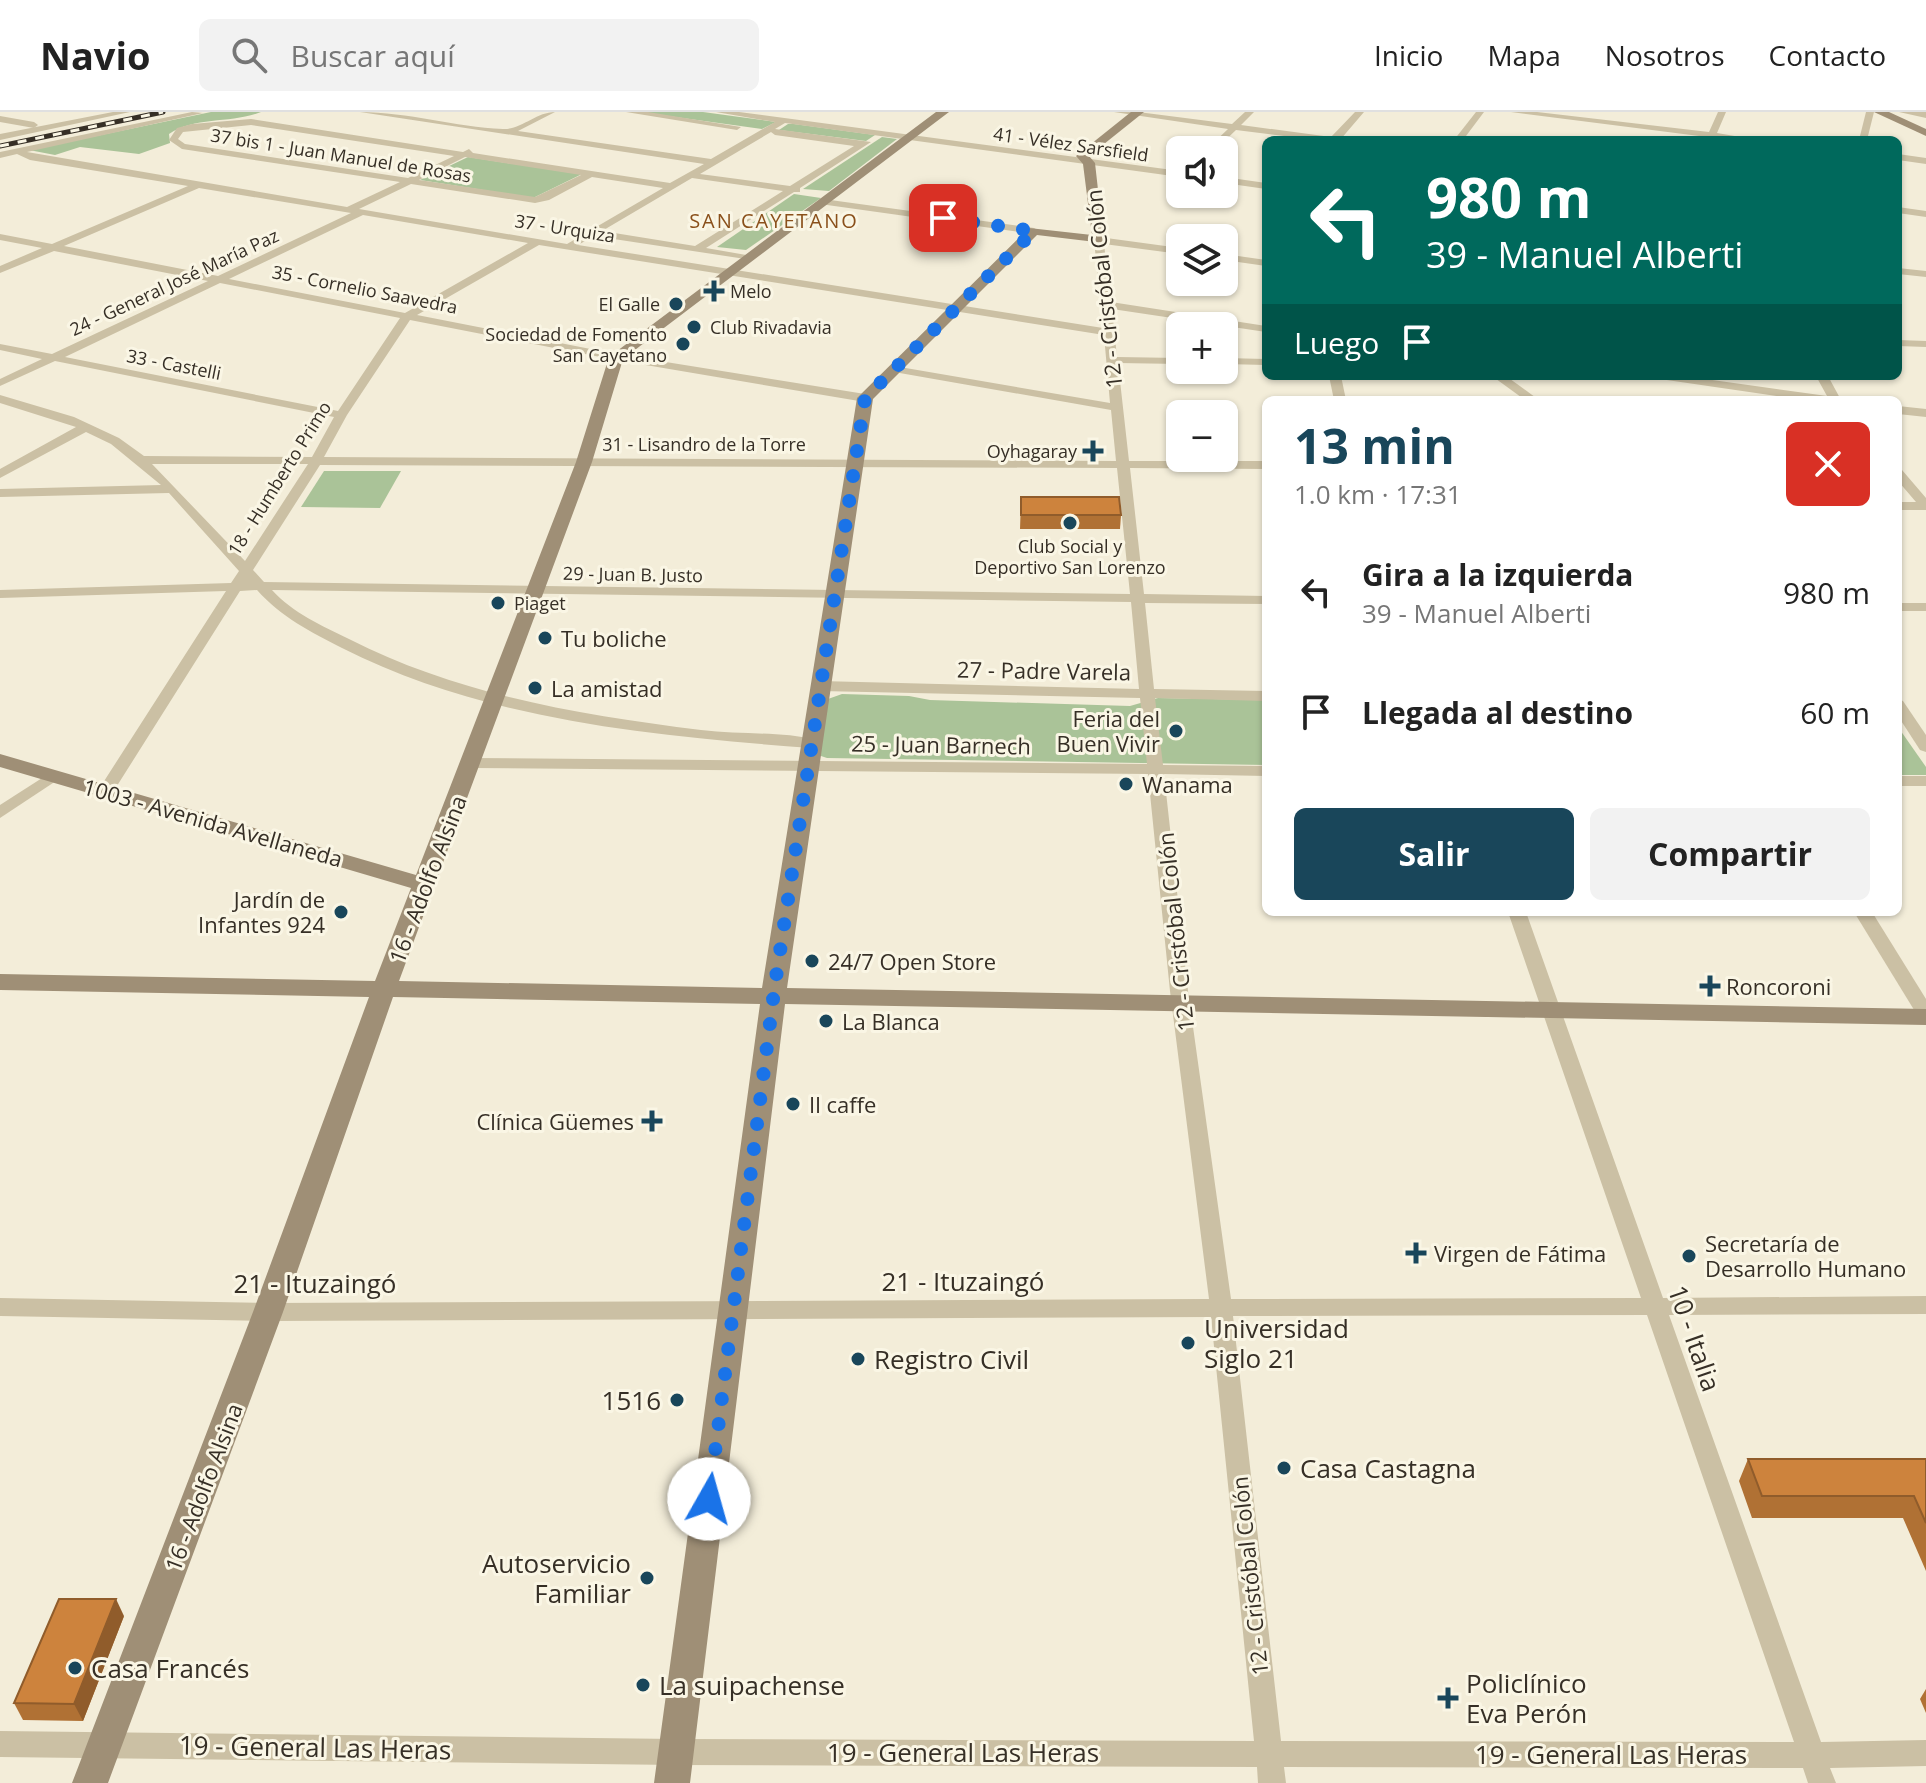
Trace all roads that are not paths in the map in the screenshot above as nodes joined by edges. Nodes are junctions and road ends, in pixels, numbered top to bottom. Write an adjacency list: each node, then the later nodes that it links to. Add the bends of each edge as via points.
1 (91, 112): 27 (street)
2 (126, 112): 27 (street)
3 (205, 112): 45 (street)
4 (364, 112): 23 (street)
5 (415, 112): 23 (street)
6 (551, 112): 30 (street)
7 (630, 112): 29 (street)
8 (720, 112): 21 (street, 41 - Vélez Sarsfield)
9 (943, 112): 41 (street)
10 (1118, 112): 20 (street)
11 (1250, 112): 28 (street)
12 (1360, 112): 35 (street)
13 (1480, 112): 36 (street)
14 (1515, 112): 26 (street)
15 (1601, 112): 26 (street)
16 (1722, 112): 38 (street)
17 (1870, 112): 39 (street)
18 (1880, 112): 31 (street)
19 (1903, 112): 22 (street)
20 (1137, 113): 28 (street); 52 (street, 12 - Cristóbal Colón, via 1082,156)
21 (759, 114): 25 (street, 41 - Vélez Sarsfield)
22 (1926, 115)
23 (403, 118): 30 (street)
24 (0, 119): 27 (street)
25 (783, 121): 29 (street); 32 (street, 41 - Vélez Sarsfield)
26 (1592, 126): 37 (street)
27 (48, 127): 40 (street)
28 (1235, 127): 33 (street); 34 (street)
29 (766, 131): 43 (street); 51 (street)
30 (509, 132): 42 (street); 51 (street)
31 (1926, 133)
32 (880, 134): 41 (street, 41 - Vélez Sarsfield); 43 (street)
33 (1225, 136)
34 (1304, 136)
35 (1338, 136)
36 (1461, 136)
37 (1691, 136)
38 (1712, 136)
39 (1864, 136)
40 (0, 137)
41 (907, 138): 52 (street, 41 - Vélez Sarsfield); 63 (street)
42 (495, 140)
43 (863, 145): 62 (street)
44 (481, 147): 46 (street)
45 (17, 151): 47 (street); 48 (street, 37 - Urquiza)
46 (467, 154): 55 (street); 57 (street); 57 (street, 37 bis 1 - Juan Manuel de Rosas, via 251,122 195,126 180,130 173,140 182,146)
47 (0, 155)
48 (30, 157): 53 (street); 59 (street, 37 - Urquiza)
49 (1902, 158): 50 (street)
50 (1926, 161)
51 (712, 162): 56 (street)
52 (1089, 163): 54 (street, 41 - Vélez Sarsfield); 71 (street, 12 - Cristóbal Colón)
53 (0, 168)
54 (1166, 172)
55 (592, 173): 57 (street, 37 bis 1 - Juan Manuel de Rosas, via 535,200); 61 (street)
56 (690, 175): 61 (street); 62 (street)
57 (409, 181): 64 (street)
58 (1238, 182): 60 (street)
59 (201, 184): 64 (street, 37 - Urquiza); 74 (street)
60 (1262, 185)
61 (671, 186): 69 (street)
62 (796, 190): 63 (street); 76 (street)
63 (827, 198): 68 (street); 77 (street)
64 (349, 210): 66 (street, 37 - Urquiza)
65 (1902, 211): 67 (street)
66 (362, 212): 72 (street, 37 - Urquiza); 84 (street, 24 - General José María Paz)
67 (1926, 214)
68 (1034, 231): 71 (street); 86 (street)
69 (590, 232): 73 (street); 76 (street)
70 (0, 237): 74 (street, 35 - Cornelio Saavedra)
71 (1099, 240): 75 (street); 85 (street, 12 - Cristóbal Colón)
72 (537, 242): 73 (street, 37 - Urquiza); 87 (street, 18 - Humberto Primo)
73 (568, 247): 82 (street, 37 - Urquiza)
74 (52, 248): 80 (street); 84 (street, 35 - Cornelio Saavedra)
75 (1166, 249)
76 (696, 250): 77 (street)
77 (748, 258): 82 (street)
78 (1238, 259): 79 (street)
79 (1262, 262)
80 (0, 270)
81 (1902, 271): 83 (street)
82 (725, 273): 86 (street, 37 - Urquiza); 93 (street)
83 (1926, 274)
84 (222, 280): 87 (street, 35 - Cornelio Saavedra); 94 (street, 24 - General José María Paz)
85 (1107, 305): 88 (street); 89 (street, 12 - Cristóbal Colón)
86 (956, 309): 89 (street, 37 - Urquiza); 99 (street)
87 (407, 316): 93 (street, 35 - Cornelio Saavedra); 112 (street, 18 - Humberto Primo)
88 (1262, 328)
89 (1108, 332): 95 (street, 12 - Cristóbal Colón)
90 (1902, 343): 91 (street)
91 (1926, 344)
92 (0, 347): 94 (street, 33 - Castelli)
93 (616, 357): 107 (street, 35 - Cornelio Saavedra); 116 (street, 16 - Adolfo Alsina)
94 (53, 359): 102 (street, 24 - General José María Paz); 112 (street, 33 - Castelli)
95 (1113, 360): 96 (street); 109 (street, 12 - Cristóbal Colón)
96 (1166, 361)
97 (1238, 361): 98 (street)
98 (1262, 362)
99 (894, 369): 107 (street); 109 (street)
100 (1504, 380): 104 (street)
101 (1688, 380): 103 (street)
102 (0, 383)
103 (1784, 394): 105 (street); 106 (street)
104 (1527, 396)
105 (1772, 396)
106 (1799, 396)
107 (865, 398): 117 (street)
108 (0, 399): 113 (street)
109 (1116, 407): 118 (street, 12 - Cristóbal Colón)
110 (1902, 410): 111 (street)
111 (1926, 413)
112 (341, 415): 115 (street, 18 - Humberto Primo)
113 (86, 427): 114 (street); 120 (street)
114 (141, 460): 115 (street, 31 - Lisandro de la Torre); 122 (street)
115 (316, 461): 116 (street, 31 - Lisandro de la Torre); 126 (street, 18 - Humberto Primo)
116 (584, 462): 117 (street, 31 - Lisandro de la Torre); 129 (street, 16 - Adolfo Alsina)
117 (857, 462): 118 (street, 31 - Lisandro de la Torre); 131 (street)
118 (1122, 465): 119 (street, 31 - Lisandro de la Torre); 132 (street, 12 - Cristóbal Colón)
119 (1262, 465)
120 (0, 474)
121 (1902, 478): 125 (street)
122 (172, 489): 123 (street); 126 (street)
123 (0, 493)
124 (1902, 506): 125 (street)
125 (1926, 506)
126 (246, 568): 127 (street, 18 - Humberto Primo); 128 (street)
127 (234, 586): 128 (street, 29 - Juan B. Justo); 130 (street, 29 - Juan B. Justo); 150 (street, 18 - Humberto Primo)
128 (264, 586): 129 (street, 29 - Juan B. Justo); 139 (street, via 277,604 367,655)
129 (534, 590): 131 (street, 29 - Juan B. Justo); 139 (street, 16 - Adolfo Alsina)
130 (0, 594)
131 (835, 595): 132 (street, 29 - Juan B. Justo); 136 (street)
132 (1137, 598): 133 (street, 29 - Juan B. Justo); 137 (street, 12 - Cristóbal Colón)
133 (1262, 600)
134 (1902, 607): 135 (street)
135 (1926, 607)
136 (820, 686): 137 (street, 27 - Padre Varela); 142 (street)
137 (1149, 695): 138 (street, 27 - Padre Varela); 145 (street, 12 - Cristóbal Colón)
138 (1262, 696)
139 (494, 700): 142 (street); 144 (street, 16 - Adolfo Alsina)
140 (1902, 710): 141 (street)
141 (1926, 747)
142 (809, 753): 144 (street, 25 - Juan Barnech); 145 (street, 25 - Juan Barnech); 157 (street)
143 (0, 760): 147 (street, 1003 - Avenida Avellaneda)
144 (472, 763): 152 (street, 16 - Adolfo Alsina)
145 (1157, 769): 146 (street, 25 - Juan Barnech); 158 (street, 12 - Cristóbal Colón)
146 (1262, 771)
147 (53, 776): 150 (street, 1003 - Avenida Avellaneda); 151 (street)
148 (1902, 781): 149 (street)
149 (1926, 781)
150 (107, 789): 152 (street, 1003 - Avenida Avellaneda)
151 (0, 813)
152 (425, 885): 156 (street, 16 - Adolfo Alsina)
153 (1518, 916): 159 (street, 10 - Italia)
154 (1866, 916): 160 (street)
155 (0, 972): 156 (street)
156 (386, 984): 157 (street); 166 (street, 16 - Adolfo Alsina)
157 (774, 991): 158 (street); 164 (street)
158 (1181, 998): 159 (street); 165 (street, 12 - Cristóbal Colón)
159 (1548, 1003): 160 (street); 163 (street, 10 - Italia)
160 (1924, 1009)
161 (1926, 1305): 163 (street, 21 - Ituzaingó)
162 (0, 1307): 166 (street, 21 - Ituzaingó)
163 (1655, 1308): 165 (street, 21 - Ituzaingó); 172 (street, 10 - Italia)
164 (733, 1309): 165 (street, 21 - Ituzaingó); 166 (street, 21 - Ituzaingó); 169 (street)
165 (1221, 1310): 170 (street, 12 - Cristóbal Colón)
166 (268, 1312): 168 (street, 16 - Adolfo Alsina)
167 (0, 1744): 168 (street, 19 - General Las Heras)
168 (106, 1745): 169 (street, 19 - General Las Heras); 173 (street, 16 - Adolfo Alsina)
169 (677, 1752): 170 (street, 19 - General Las Heras); 174 (street)
170 (1269, 1752): 172 (street, 19 - General Las Heras); 175 (street, 12 - Cristóbal Colón)
171 (1926, 1753): 172 (street, 19 - General Las Heras)
172 (1812, 1755): 176 (street, 10 - Italia)
173 (90, 1783)
174 (672, 1783)
175 (1272, 1783)
176 (1822, 1783)

